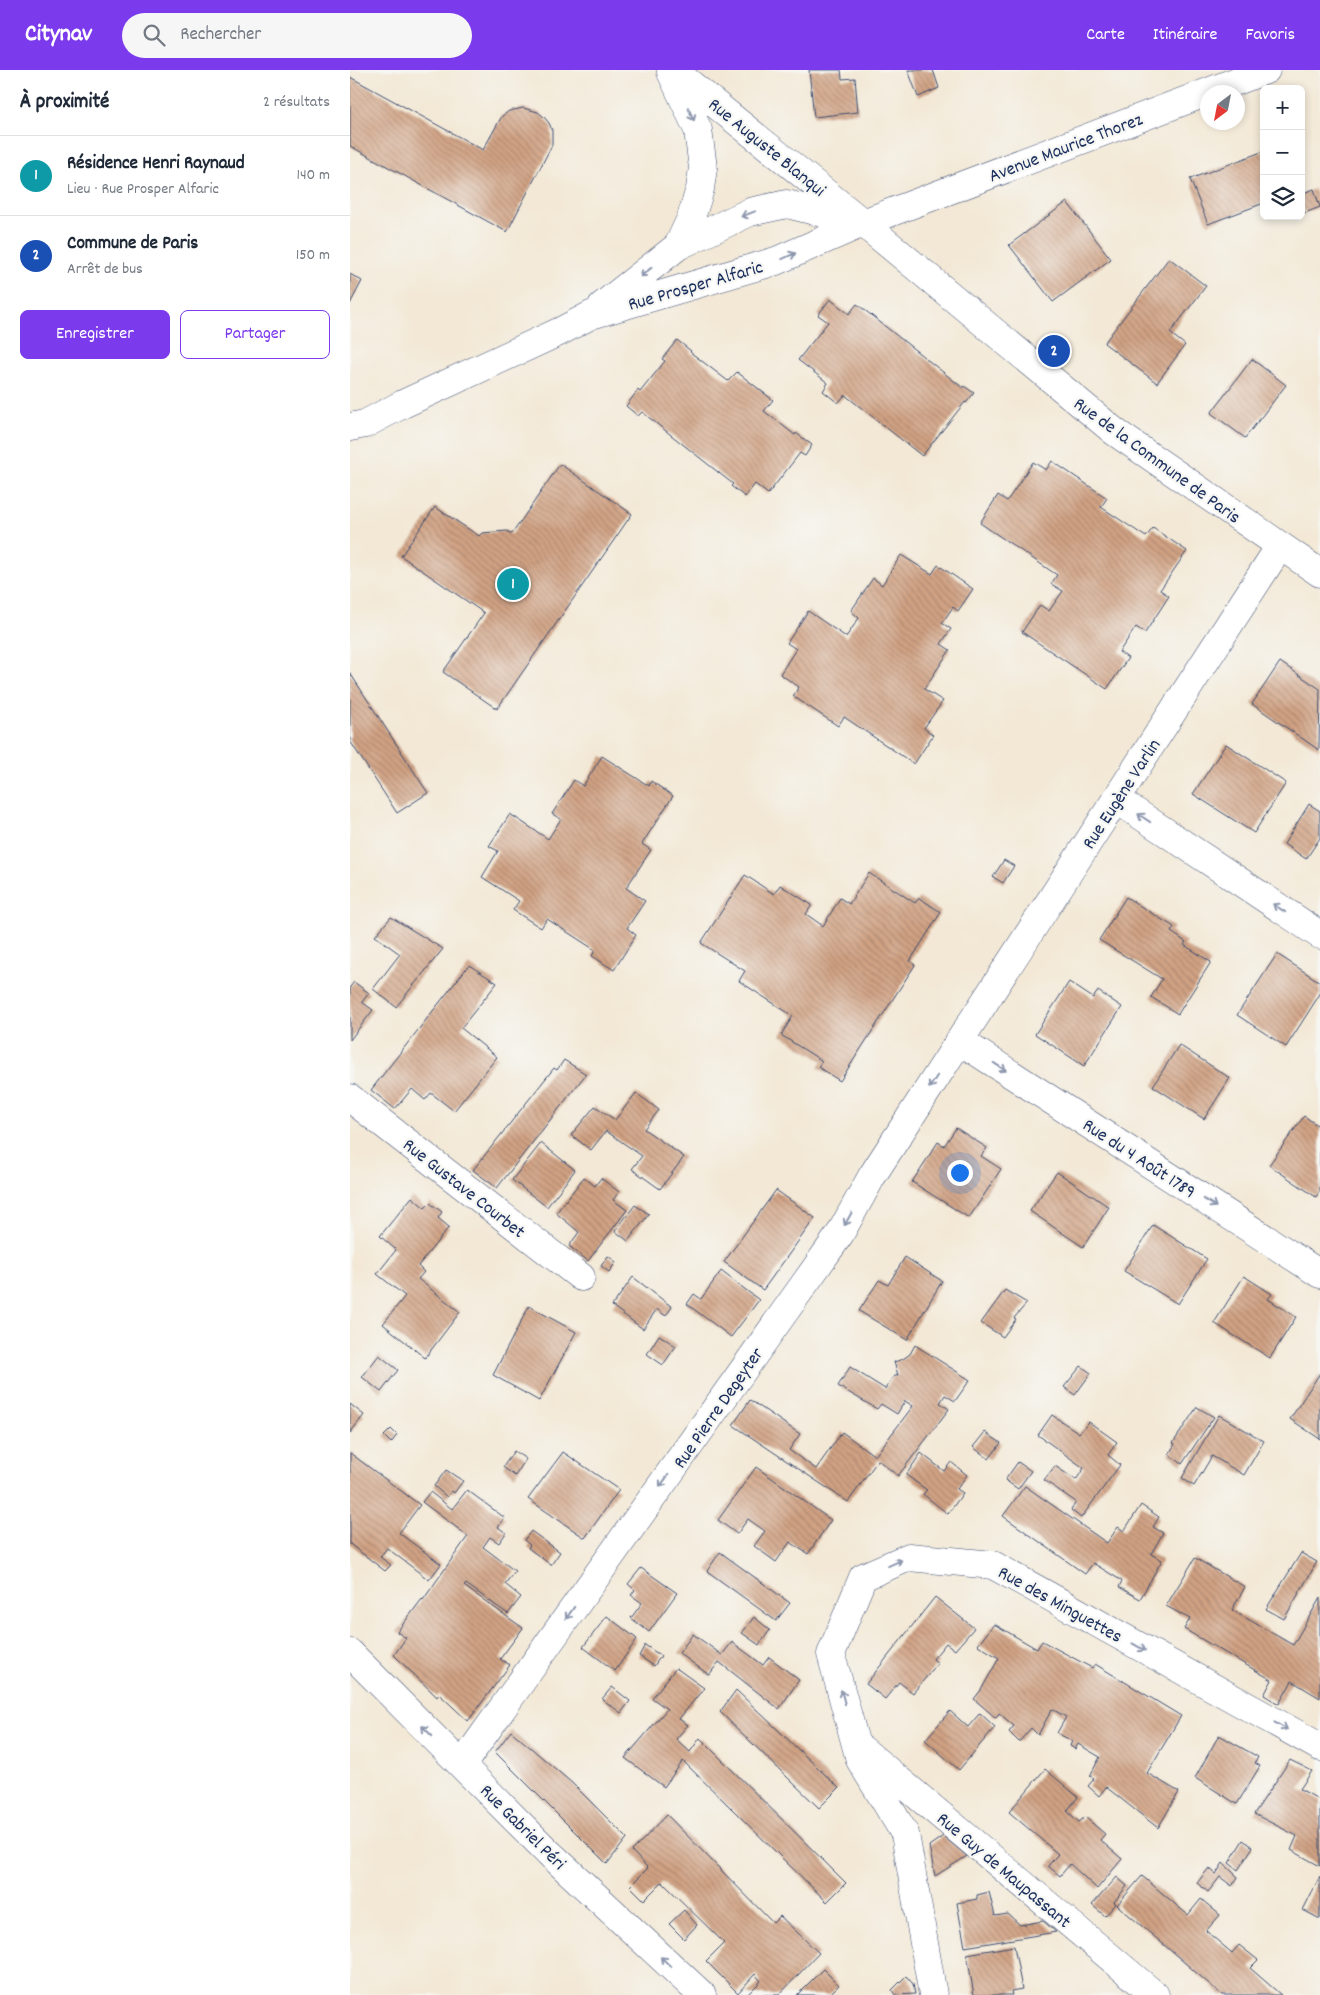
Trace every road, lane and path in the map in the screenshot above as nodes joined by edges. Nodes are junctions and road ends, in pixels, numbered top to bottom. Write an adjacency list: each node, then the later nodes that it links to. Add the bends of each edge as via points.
1 (671, 70): 3 (street, Rue Auguste Blanqui); 4 (street, one-way to 4, via 698,130 704,168 691,218)
2 (1266, 70): 3 (street, Avenue Maurice Thorez)
3 (863, 223): 4 (street, one-way to 4, via 787,204 750,212); 5 (street, Rue Prosper Alfaric, one-way to 3, via 776,262); 7 (street, Rue de la Commune de Paris, via 1115,432)
4 (678, 246): 5 (street, one-way to 5)
5 (591, 314): 6 (street, Rue Prosper Alfaric, via 365,424)
6 (350, 427)
7 (1280, 546): 8 (street, Rue de la Commune de Paris); 9 (street, Rue Eugène Varlin)
8 (1320, 573)
9 (1116, 799): 10 (street, one-way to 9); 11 (street, Rue Eugène Varlin)
10 (1320, 935)
11 (960, 1041): 13 (street, Rue du 4 Août 1789, one-way to 13); 18 (street, Rue Pierre Degeyter, one-way to 18, via 872,1176 840,1234)
12 (350, 1098): 14 (street, Rue Gustave Courbet)
13 (1320, 1274)
14 (580, 1277)
15 (350, 1653): 18 (street, Rue Gabriel Péri, one-way to 15)
16 (856, 1744): 17 (street, Rue des Minguettes, one-way to 17, via 831,1654 863,1578 909,1557 993,1565); 20 (street, Rue des Minguettes, via 860,1760 905,1834); 21 (street, Rue Guy de Maupassant)
17 (1320, 1747)
18 (462, 1765): 19 (street, Rue Gabriel Péri, one-way to 18, via 548,1852)
19 (702, 1995)
20 (932, 1995)
21 (1155, 1995)

